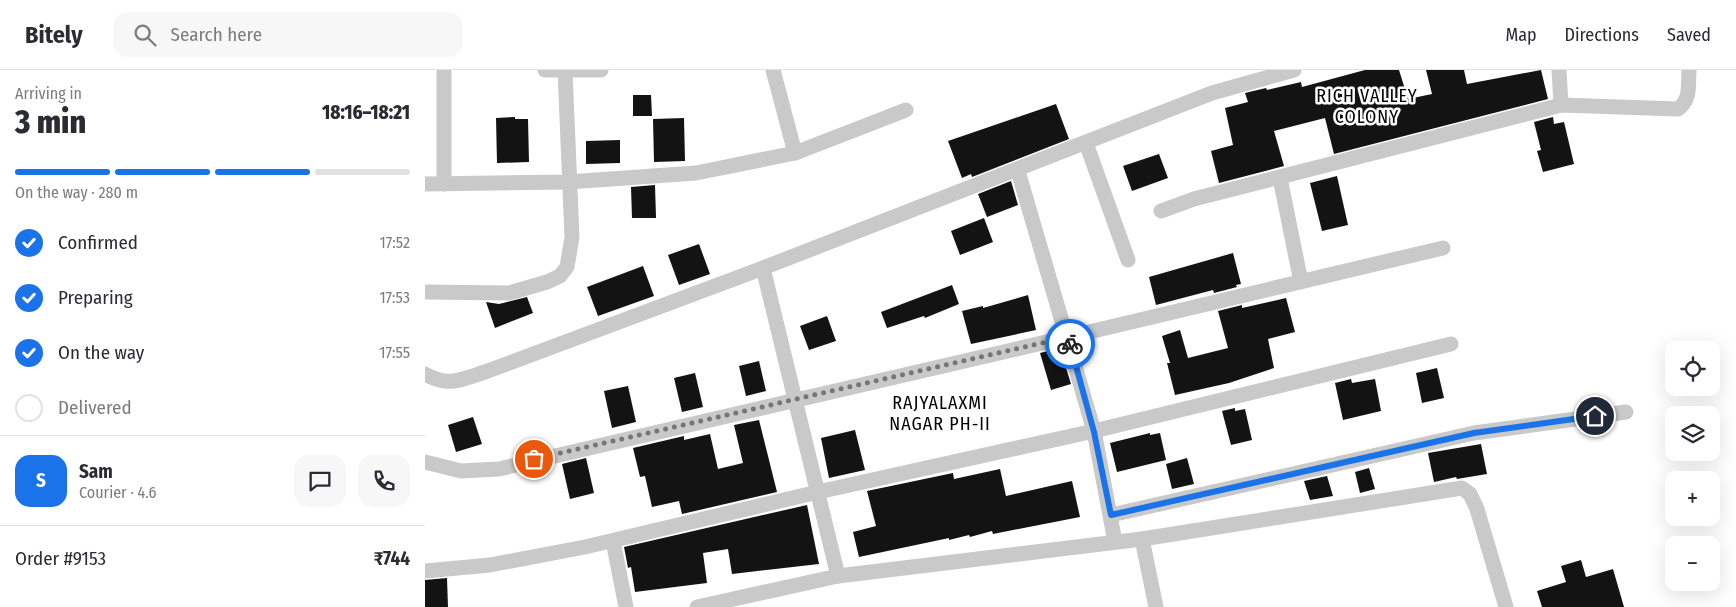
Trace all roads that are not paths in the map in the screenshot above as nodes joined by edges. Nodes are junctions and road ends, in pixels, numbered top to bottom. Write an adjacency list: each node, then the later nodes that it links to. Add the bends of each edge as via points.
1 (444, 70): 17 (street)
2 (545, 70): 3 (street)
3 (565, 70): 4 (street); 15 (street)
4 (601, 70)
5 (773, 70): 12 (street)
6 (1294, 70): 11 (street, via 1213,93)
7 (1559, 70): 9 (street)
8 (1689, 70): 9 (street, via 1688,96 1678,109)
9 (1561, 105): 14 (street)
10 (906, 110): 12 (street)
11 (1086, 143): 13 (street); 20 (street)
12 (795, 153): 15 (street, via 696,173)
13 (1018, 171): 21 (street); 24 (street)
14 (1280, 178): 18 (street); 22 (street)
15 (568, 182): 17 (street); 23 (street, via 572,237 567,267 560,276 509,293)
16 (425, 184): 17 (street)
17 (444, 184)
18 (1161, 211)
19 (1443, 248): 22 (street)
20 (1128, 260)
21 (763, 268): 26 (street, via 467,378 443,383); 27 (street)
22 (1301, 282): 24 (street)
23 (425, 292)
24 (1068, 337): 27 (street); 29 (street)
25 (1451, 344): 29 (street)
26 (425, 374)
27 (795, 399): 30 (street, via 499,468 461,471); 31 (street)
28 (1625, 412): 32 (street, via 1474,433)
29 (1094, 432): 31 (street); 32 (street)
30 (425, 462)
31 (818, 492): 34 (street); 37 (street)
32 (1111, 515): 35 (street)
33 (1142, 539): 35 (street); 40 (street); 41 (street, via 1461,488 1470,494 1477,508)
34 (613, 540): 36 (street, via 489,565); 38 (street)
35 (1115, 542): 37 (street)
36 (425, 571)
37 (838, 576): 39 (street)
38 (626, 607)
39 (700, 607)
40 (1156, 607)
41 (1506, 607)

